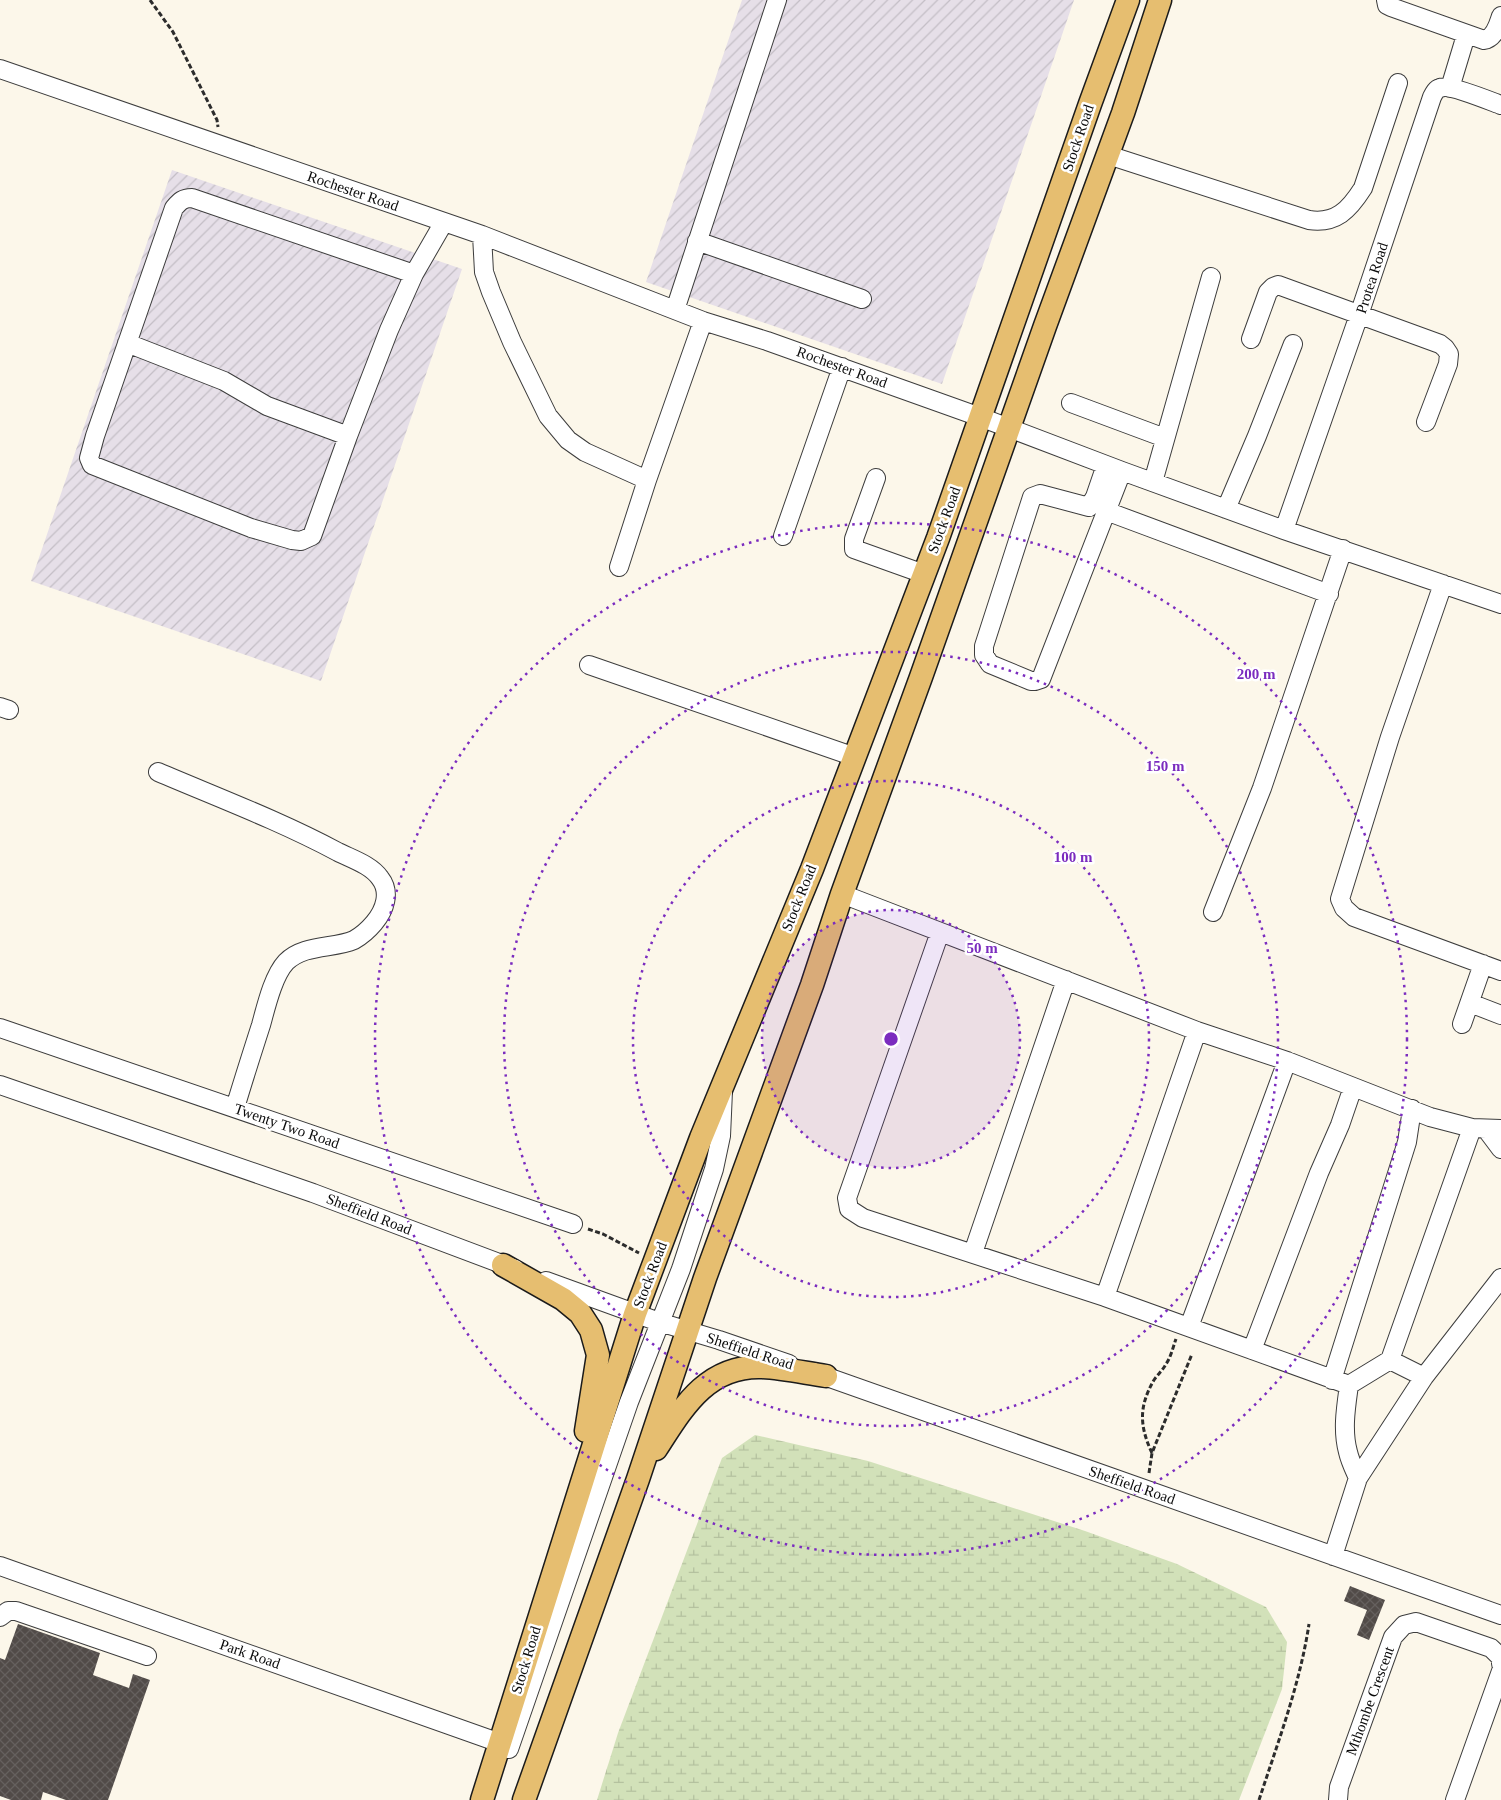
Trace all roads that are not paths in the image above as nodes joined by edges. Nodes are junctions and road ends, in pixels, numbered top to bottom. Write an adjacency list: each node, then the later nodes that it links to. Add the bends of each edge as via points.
1 (777, 0): 14 (street)
2 (1128, 0): 26 (main road, Stock Road)
3 (1160, 0): 11 (main road, Stock Road)
4 (1386, 0): 6 (street, via 1391,7)
5 (1501, 16): 6 (street, via 1487,40)
6 (1466, 35): 9 (street)
7 (0, 69): 12 (street, Rochester Road)
8 (1398, 83): 11 (street, via 1363,188 1343,212 1322,222)
9 (1450, 88): 10 (street); 19 (street, Protea Road, via 1437,89 1432,97)
10 (1501, 105)
11 (1108, 155): 28 (main road, Stock Road)
12 (444, 222): 13 (street, Rochester Road); 15 (street)
13 (482, 235): 18 (street, Rochester Road); 33 (street, via 484,272 490,292 548,416 568,440 585,452)
14 (697, 241): 17 (street); 18 (street)
15 (414, 274): 22 (street, via 186,198 174,208); 29 (street)
16 (1211, 277): 30 (street)
17 (862, 299)
18 (675, 310): 20 (street, Rochester Road)
19 (1360, 315): 21 (street, via 1278,285 1268,292); 27 (street, via 1440,344 1450,354); 37 (street, Protea Road)
20 (703, 321): 24 (street, Rochester Road); 33 (street)
21 (1251, 339)
22 (127, 343): 29 (street, via 224,381 267,406); 29 (street, via 89,458 92,465 101,470 251,528 301,541 312,536)
23 (1294, 344): 35 (street)
24 (842, 367): 26 (street, Rochester Road); 38 (street)
25 (1071, 403): 30 (street)
26 (980, 417): 28 (street, Rochester Road); 41 (main road, Stock Road)
27 (1426, 422)
28 (1009, 428): 31 (street); 48 (main road, Stock Road)
29 (348, 436)
30 (1166, 438): 34 (street)
31 (1114, 468): 34 (street); 36 (street); 36 (street, via 1089,507 1040,494 1032,497 984,646 985,659 990,664 1031,681 1041,679)
32 (876, 478): 41 (street, via 854,539 854,549)
33 (647, 480): 40 (street)
34 (1153, 482): 35 (street)
35 (1226, 509): 37 (street)
36 (1106, 511): 43 (street)
37 (1284, 530): 39 (street)
38 (782, 536)
39 (1343, 549): 42 (street); 43 (street)
40 (619, 567)
41 (924, 574): 46 (main road, Stock Road)
42 (1443, 584): 44 (street); 51 (street, via 1390,737 1340,899 1354,917)
43 (1329, 594): 49 (street, via 1262,788)
44 (1501, 604)
45 (589, 665): 46 (street)
46 (855, 757): 61 (main road, Stock Road)
47 (158, 772): 63 (street, via 300,832 359,862 377,874 385,892 383,911 366,932 354,940 317,948 286,962 270,995)
48 (842, 894): 50 (street); 75 (main road, Stock Road)
49 (1213, 912)
50 (940, 932): 53 (street); 68 (street, via 847,1204 863,1218)
51 (1484, 964): 52 (street); 54 (street)
52 (1501, 971)
53 (1066, 980): 58 (street); 68 (street)
54 (1470, 1003): 55 (street); 56 (street)
55 (1501, 1015)
56 (1462, 1024)
57 (0, 1028): 63 (street, Twenty Two Road)
58 (1196, 1031): 59 (street); 71 (street)
59 (1287, 1061): 62 (street); 74 (street)
60 (0, 1085): 69 (street, Sheffield Road, via 313,1193)
61 (723, 1085): 72 (main road, Stock Road); 73 (street, via 718,1154 681,1269)
62 (1352, 1087): 64 (street); 76 (street)
63 (235, 1108): 67 (street, Twenty Two Road)
64 (1412, 1109): 65 (street, via 1445,1122); 80 (street, via 1407,1142)
65 (1486, 1129): 66 (street); 77 (street)
66 (1501, 1148)
67 (573, 1224)
68 (973, 1253): 71 (street)
69 (503, 1265): 72 (street, Sheffield Road); 84 (main road, via 563,1299 580,1313 591,1330 598,1355)
70 (1501, 1278): 79 (street)
71 (1105, 1297): 74 (street)
72 (635, 1314): 73 (street, Sheffield Road); 84 (main road, Stock Road)
73 (659, 1322): 75 (street, Sheffield Road); 94 (street, via 503,1767)
74 (1185, 1326): 76 (street)
75 (688, 1331): 78 (street, Sheffield Road); 83 (main road, Stock Road)
76 (1252, 1350): 80 (street)
77 (1390, 1360): 79 (street); 81 (street)
78 (826, 1376): 83 (main road, via 761,1367 738,1370 716,1378 687,1402); 85 (street, Sheffield Road)
79 (1424, 1377): 82 (street)
80 (1332, 1380): 81 (street)
81 (1349, 1385): 82 (street, via 1345,1435)
82 (1358, 1478): 85 (street)
83 (638, 1479): 95 (main road, Stock Road)
84 (580, 1487): 92 (main road, Stock Road)
85 (1333, 1556): 87 (street, Sheffield Road)
86 (0, 1566): 92 (street, Park Road)
87 (1501, 1615)
88 (0, 1617): 89 (street, via 8,1611 16,1611)
89 (147, 1656)
90 (1501, 1664): 96 (street, Mthombe Crescent, via 1501,1658 1491,1648 1416,1622 1404,1625 1393,1637 1339,1787)
91 (1501, 1671): 97 (street)
92 (500, 1742): 93 (main road, Stock Road)
93 (482, 1800)
94 (487, 1800)
95 (524, 1800)
96 (1338, 1800)
97 (1456, 1800)

